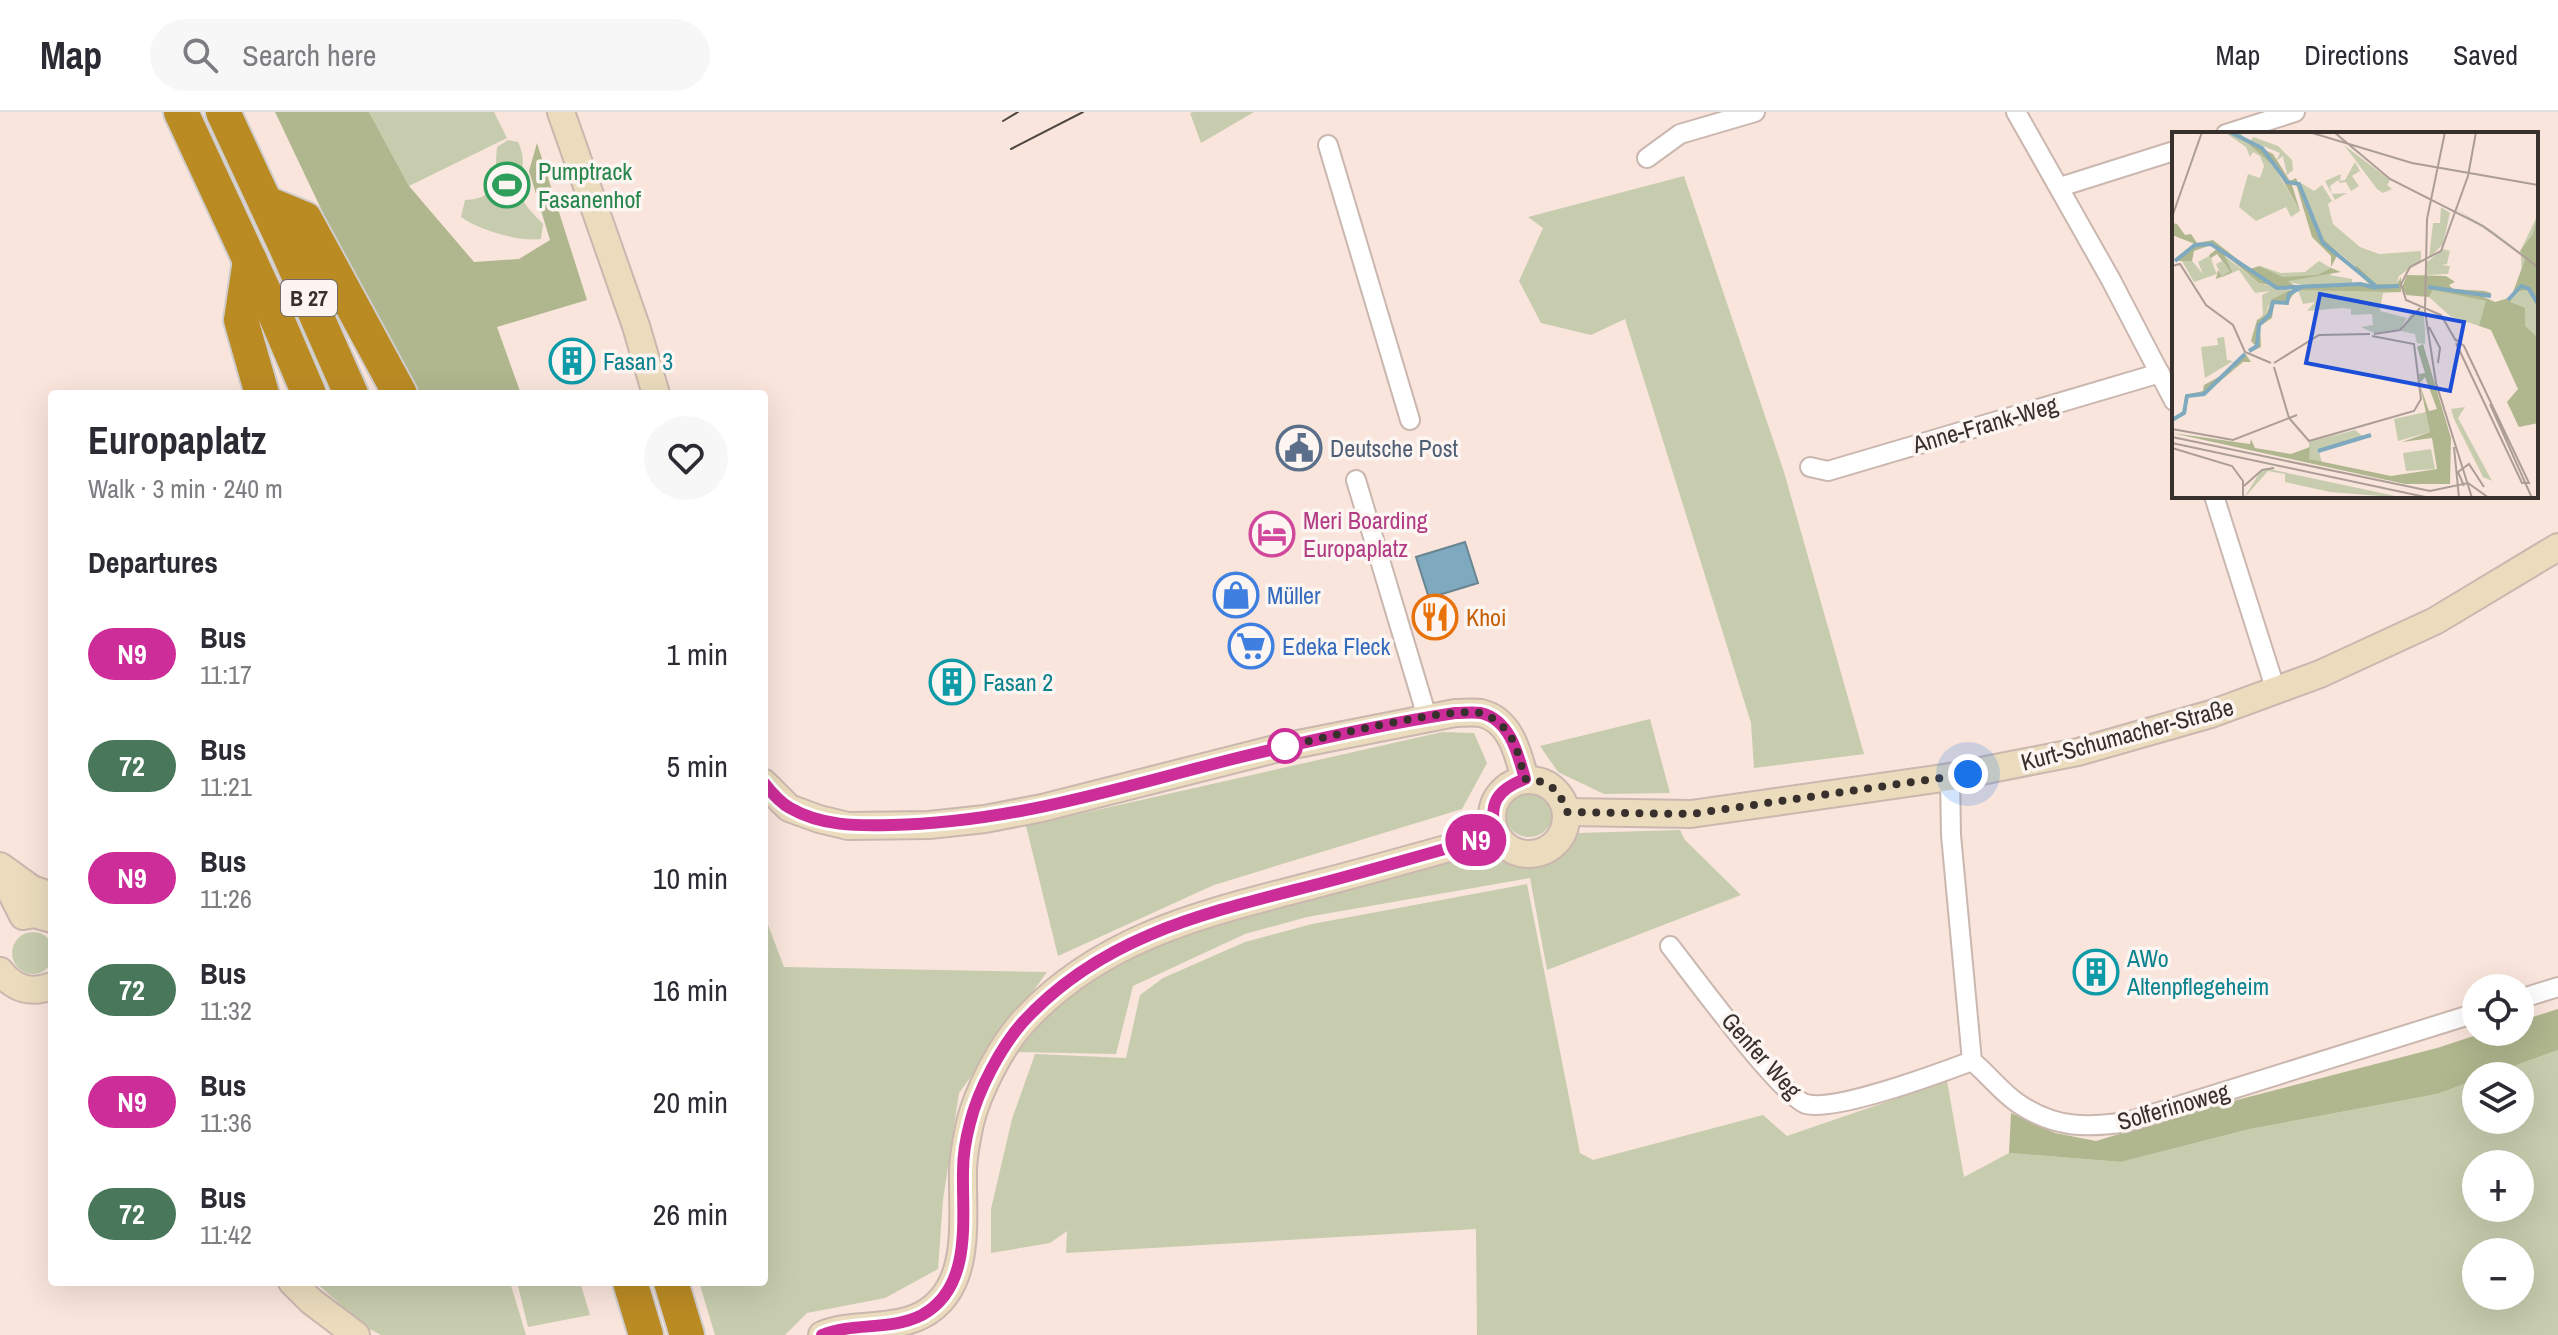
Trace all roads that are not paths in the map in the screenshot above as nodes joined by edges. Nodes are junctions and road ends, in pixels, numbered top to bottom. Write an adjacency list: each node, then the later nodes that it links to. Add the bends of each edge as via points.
1 (181, 112): 13 (highway, B 27)
2 (223, 112): 12 (highway, B 27)
3 (561, 112): 19 (street)
4 (1755, 112): 10 (street, via 1680,134)
5 (2016, 112): 11 (street)
6 (2295, 112): 7 (street)
7 (2232, 132)
8 (1328, 145): 21 (street)
9 (2172, 152): 11 (street)
10 (1647, 158)
11 (2060, 187): 14 (street)
12 (266, 203): 17 (highway, B 27); 18 (highway, via 305,219)
13 (250, 260): 15 (highway, B 27, via 241,320); 16 (highway, B 27)
14 (2160, 373): 20 (street); 22 (street, Anne-Frank-Weg, via 1828,471)
15 (261, 390)
16 (307, 390)
17 (349, 390)
18 (398, 390)
19 (655, 390)
20 (2172, 397)
21 (1410, 420)
22 (1810, 467)
23 (1356, 480): 27 (street)
24 (2215, 498): 26 (street)
25 (2558, 547): 26 (street, Kurt-Schumacher-Straße, via 2435,621)
26 (2276, 691): 28 (street, Kurt-Schumacher-Straße, via 2078,752)
27 (1427, 717): 29 (street, via 1482,713 1504,728); 30 (street, via 1042,808 929,825 848,826 789,808)
28 (1950, 777): 31 (street, Kurt-Schumacher-Straße, via 1691,814); 42 (street)
29 (1525, 779): 31 (street, via 1553,787); 32 (street, via 1508,785 1496,799 1491,817)
30 (768, 787)
31 (1567, 812): 32 (street, via 1565,829 1541,853 1507,848)
32 (1496, 835): 49 (street, via 1195,916 1117,948 1063,984 1021,1024 990,1071 970,1121 963,1168 963,1237 950,1287 937,1304 903,1323)
33 (0, 868): 34 (street); 35 (street, via 23,916)
34 (48, 895)
35 (48, 918)
36 (1670, 946): 42 (street, Genfer Weg, via 1773,1077 1805,1104 1835,1104)
37 (0, 971): 39 (street, via 17,987)
38 (2558, 987): 40 (street)
39 (48, 991)
40 (2534, 995)
41 (2462, 1017): 42 (street, Solferinoweg, via 2127,1122 2082,1127 2051,1121 2017,1103)
42 (1972, 1061)
43 (296, 1286): 46 (street)
44 (631, 1286): 47 (highway)
45 (672, 1286): 48 (highway)
46 (356, 1335)
47 (646, 1335)
48 (687, 1335)
49 (822, 1335)

